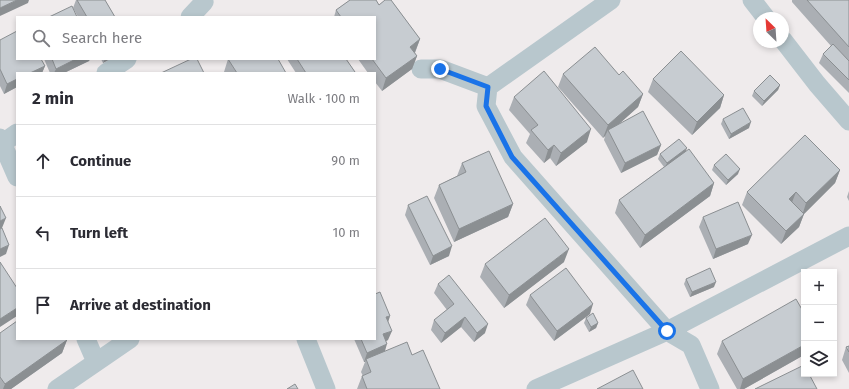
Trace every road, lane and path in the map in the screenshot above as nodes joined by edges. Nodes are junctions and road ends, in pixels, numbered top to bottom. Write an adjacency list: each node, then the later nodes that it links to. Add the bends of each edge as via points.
1 (203, 0): 5 (street, via 204,2)
2 (611, 0): 10 (street)
3 (752, 0): 4 (street)
4 (761, 12)
5 (191, 16)
6 (789, 48): 11 (street)
7 (126, 60): 9 (street)
8 (421, 69): 10 (street, via 440,69)
9 (108, 72)
10 (488, 87): 15 (street, via 486,106 512,157)
11 (849, 121)
12 (6, 138): 13 (street)
13 (16, 173)
14 (849, 236): 15 (street)
15 (667, 331): 22 (street); 23 (street, via 691,345)
16 (86, 340): 19 (street)
17 (129, 340): 19 (street)
18 (306, 340): 21 (street)
19 (96, 362): 20 (street)
20 (57, 389)
21 (326, 389)
22 (536, 389)
23 (710, 389)

